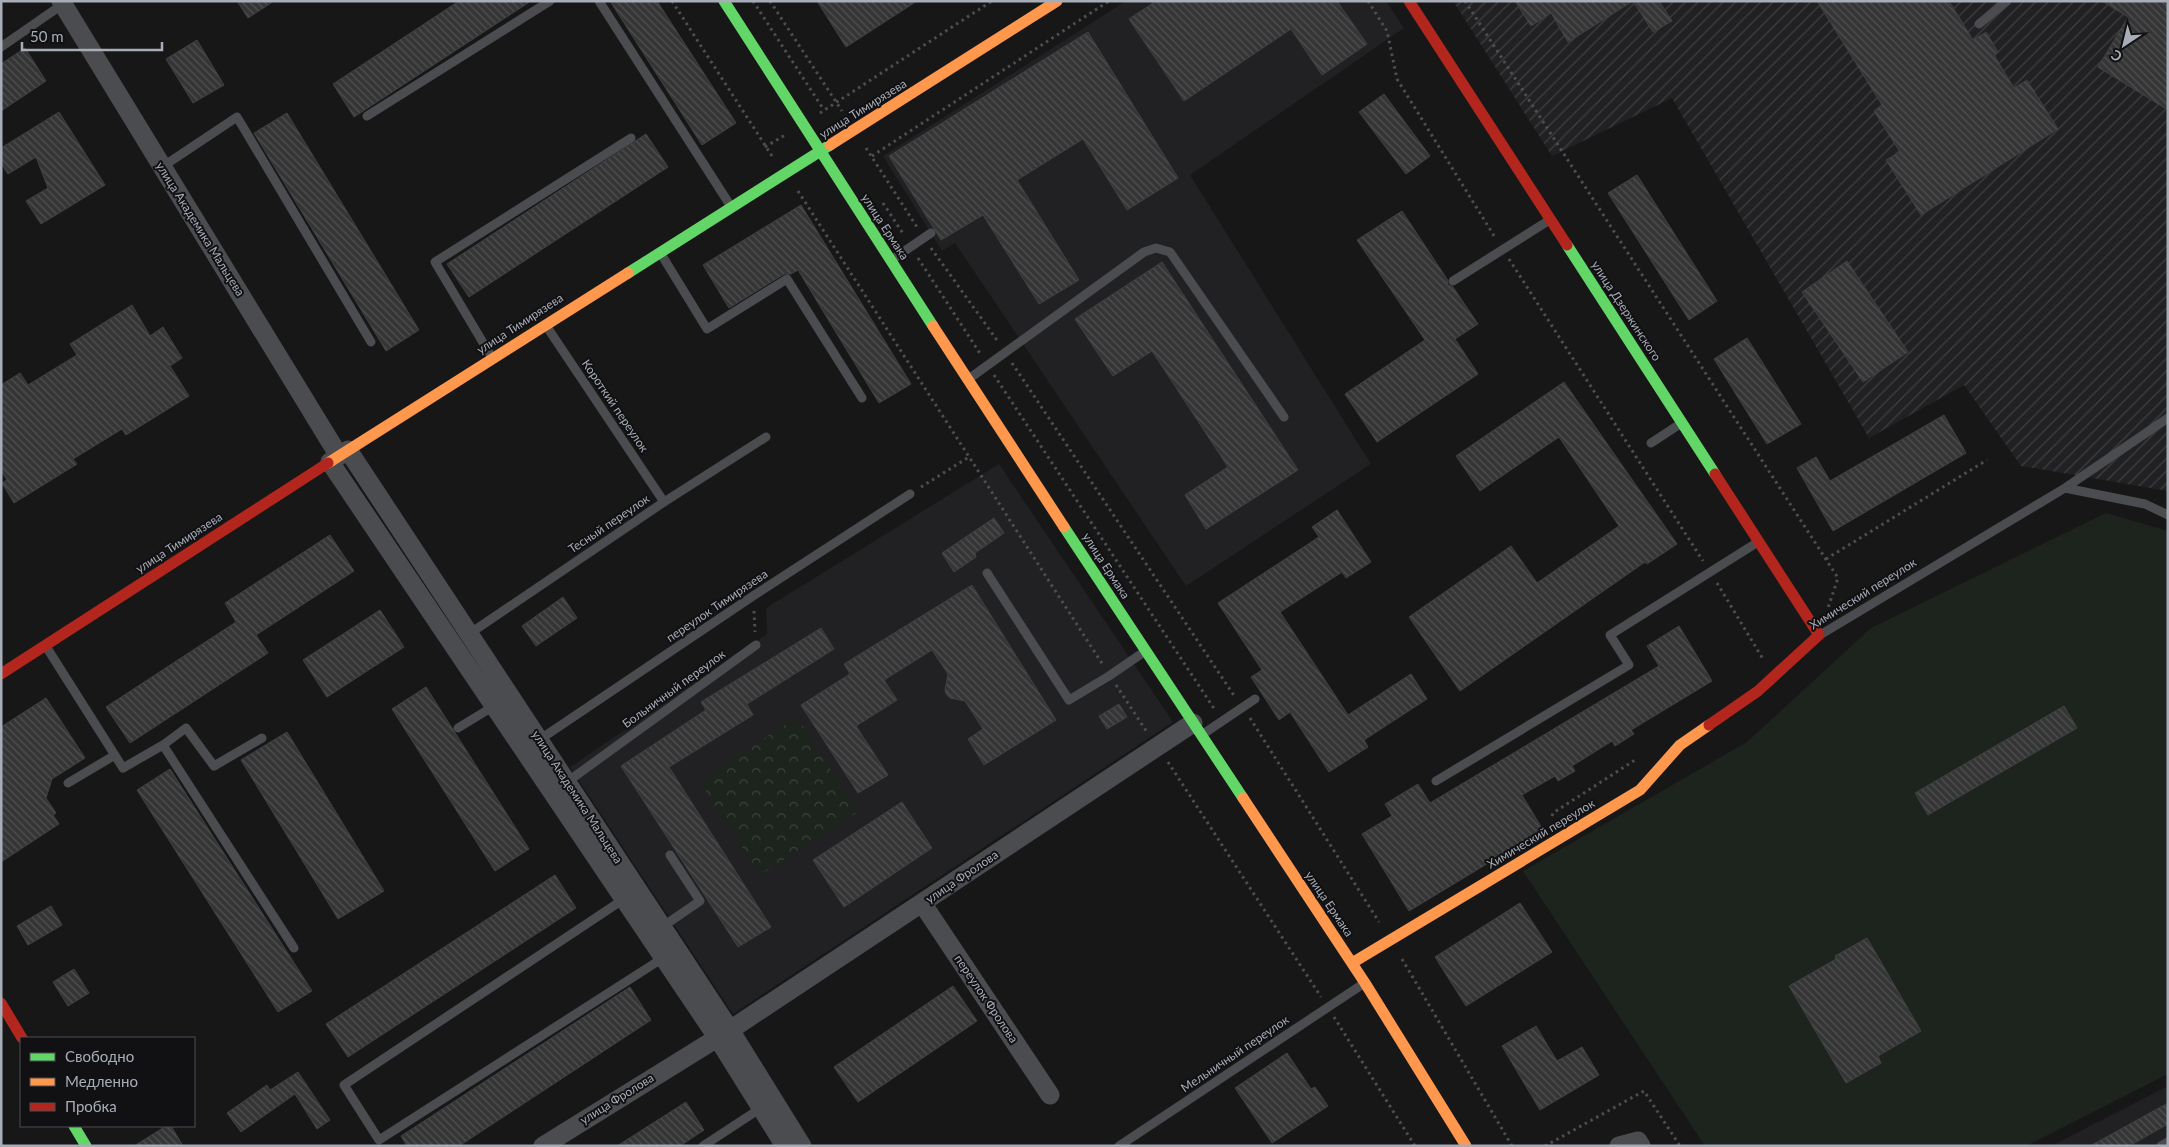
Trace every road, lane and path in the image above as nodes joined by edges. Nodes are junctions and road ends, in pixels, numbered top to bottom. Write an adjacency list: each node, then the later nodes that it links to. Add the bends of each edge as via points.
1 (550, 1): 18 (lane)
2 (599, 1): 25 (lane)
3 (672, 1): 24 (path)
4 (724, 1): 21 (main road, улица Ермака)
5 (753, 1): 17 (path, via 824,110)
6 (770, 1): 17 (path)
7 (992, 1): 17 (path)
8 (1057, 1): 19 (main road, улица Тимирязева)
9 (1109, 1): 22 (path)
10 (1368, 1): 28 (path, via 1387,31 1397,79)
11 (1409, 1): 26 (main road, улица Дзержинского)
12 (1465, 1): 51 (path)
13 (2007, 1): 15 (lane)
14 (62, 3): 16 (lane); 23 (street, улица Академика Мальцева)
15 (1978, 24)
16 (1, 47)
17 (837, 103): 19 (path)
18 (367, 116)
19 (854, 131): 21 (main road, улица Тимирязева); 22 (path)
20 (631, 138): 35 (lane, via 435,262)
21 (820, 152): 24 (main road, улица Тимирязева); 30 (main road, улица Ермака)
22 (872, 156): 27 (path)
23 (162, 167): 33 (lane, via 237,117); 43 (street, улица Академика Мальцева)
24 (785, 174): 25 (main road, улица Тимирязева); 44 (path)
25 (730, 206): 29 (main road, улица Тимирязева)
26 (1550, 219): 28 (lane); 40 (main road, улица Дзержинского)
27 (927, 236): 30 (lane); 34 (path)
28 (1503, 249): 31 (lane); 52 (path)
29 (660, 252): 32 (main road, улица Тимирязева); 37 (lane, via 707,329 787,279)
30 (890, 260): 36 (main road, улица Ермака)
31 (1453, 281)
32 (545, 324): 35 (main road, улица Тимирязева); 48 (lane, Короткий переулок)
33 (371, 342)
34 (1005, 352): 36 (lane); 38 (lane, via 1144,252 1156,248 1170,252); 65 (path)
35 (492, 359): 43 (main road, улица Тимирязева)
36 (967, 379): 59 (main road, улица Ермака)
37 (862, 398)
38 (1284, 418)
39 (2168, 418): 46 (lane, Химический переулок)
40 (1682, 423): 42 (lane); 50 (main road, улица Дзержинского)
41 (766, 437): 48 (lane, Тесный переулок)
42 (1651, 443)
43 (339, 456): 55 (street, улица Академика Мальцева); 58 (main road, улица Тимирязева); 64 (street)
44 (969, 457): 47 (path); 62 (path)
45 (1987, 460): 51 (path)
46 (2065, 488): 49 (lane, via 2145,504); 56 (lane, Химический переулок)
47 (910, 494): 54 (lane, переулок Тимирязева)
48 (664, 502): 55 (lane, Тесный переулок)
49 (2168, 515)
50 (1758, 541): 52 (lane); 56 (main road, улица Дзержинского)
51 (1826, 559): 56 (path, via 1838,578)
52 (1710, 572): 60 (path); 74 (lane, via 1610,634 1629,666)
53 (987, 573): 62 (lane, via 1069,700)
54 (753, 596): 57 (path); 69 (lane, переулок Тимирязева)
55 (469, 634): 69 (street, улица Академика Мальцева)
56 (1819, 635): 77 (main road, Химический переулок, via 1758,691 1680,745 1640,790)
57 (756, 645): 76 (lane, Больничный переулок)
58 (45, 646): 61 (main road, улица Тимирязева); 72 (lane)
59 (1145, 651): 62 (lane); 67 (main road, улица Ермака)
60 (1767, 666)
61 (1, 674)
62 (1109, 676): 71 (path)
63 (1255, 699): 65 (lane)
64 (494, 706): 66 (lane); 76 (street)
65 (1242, 707): 67 (lane); 82 (path)
66 (458, 728)
67 (1197, 729): 71 (street, улица Фролова); 85 (main road, улица Ермака)
68 (262, 738): 70 (lane, via 214,766 186,728)
69 (539, 740): 76 (street, улица Академика Мальцева)
70 (163, 745): 72 (lane, via 123,768); 83 (lane)
71 (1157, 747): 80 (street, улица Фролова); 88 (path)
72 (115, 755): 75 (lane)
73 (1636, 759): 77 (path, via 1553,813)
74 (1436, 781)
75 (68, 783)
76 (559, 786): 79 (street); 81 (street, улица Академика Мальцева)
77 (1544, 849): 82 (main road, Химический переулок)
78 (670, 855): 81 (lane, via 700,900)
79 (624, 899): 84 (street); 84 (lane, via 344,1085 379,1140)
80 (922, 904): 89 (street, улица Фролова); 91 (street, переулок Фролова)
81 (662, 927): 89 (street, улица Академика Мальцева)
82 (1391, 940): 85 (main road, Химический переулок); 103 (path)
83 (294, 948)
84 (662, 958): 89 (street)
85 (1352, 963): 86 (main road, улица Ермака)
86 (1365, 982): 88 (lane, Мельничный переулок); 102 (main road, улица Ермака)
87 (1, 1003): 90 (main road)
88 (1327, 1007): 100 (lane, Мельничный переулок); 101 (path)
89 (723, 1033): 92 (street); 96 (street, улица Фролова); 99 (street, улица Академика Мальцева)
90 (21, 1037)
91 (1050, 1095)
92 (761, 1108): 97 (lane); 98 (street)
93 (75, 1127): 95 (main road)
94 (2168, 1142): 108 (lane)
95 (86, 1146)
96 (543, 1146)
97 (703, 1146)
98 (785, 1146)
99 (802, 1146)
100 (1119, 1146)
101 (1415, 1146)
102 (1466, 1146)
103 (1512, 1146)
104 (1545, 1146): 107 (path, via 1644,1091)
105 (1619, 1146): 106 (street, via 1638,1141)
106 (1641, 1146)
107 (1680, 1146)
108 (2161, 1146)

